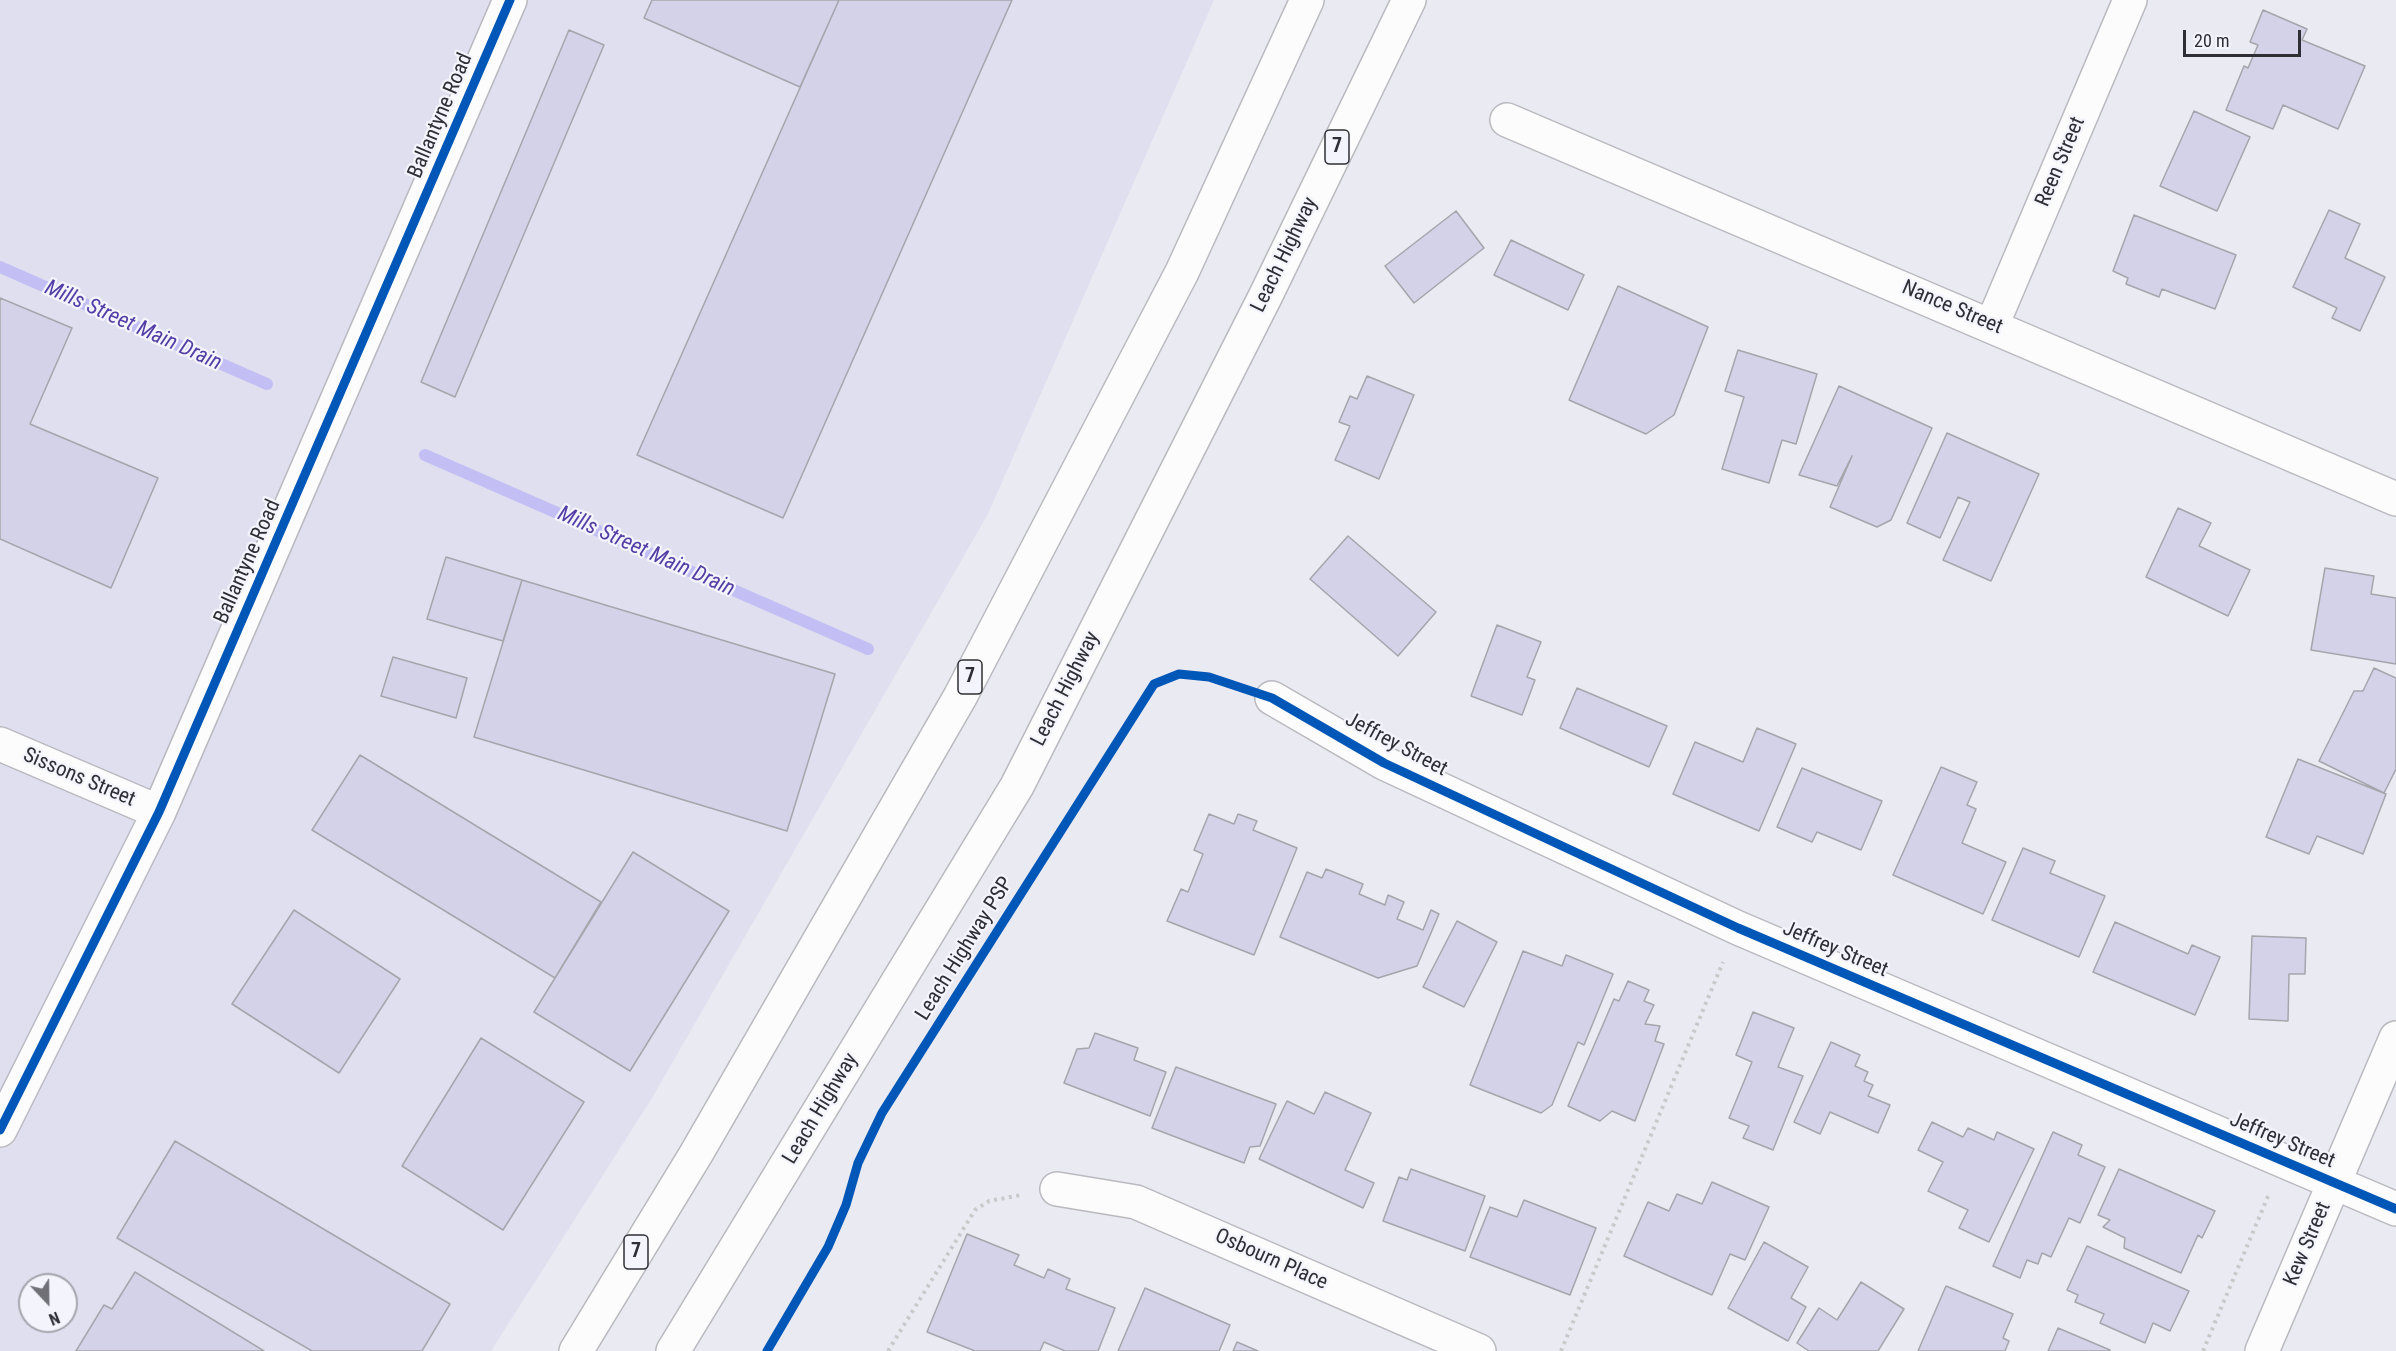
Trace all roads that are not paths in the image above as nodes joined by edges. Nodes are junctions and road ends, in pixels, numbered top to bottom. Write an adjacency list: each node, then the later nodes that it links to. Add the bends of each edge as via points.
1 (510, 0): 12 (main road, Ballantyne Road)
2 (1288, 0): 7 (main road)
3 (1307, 0): 7 (main road, 7)
4 (1409, 0): 19 (main road, Leach Highway / 7, via 1266,294 1017,786)
5 (2130, 0): 8 (main road, Reen Street)
6 (1507, 120): 8 (main road, Nance Street)
7 (1221, 188): 18 (main road, 7, via 1182,272 960,697 696,1154)
8 (1992, 325): 9 (main road, Nance Street)
9 (2396, 499)
10 (1272, 698): 15 (main road, Jeffrey Street, via 1384,763 1738,928)
11 (0, 744): 12 (main road, Sissons Street)
12 (159, 812): 14 (main road, Ballantyne Road)
13 (2396, 1038): 15 (main road, Kew Street)
14 (0, 1130)
15 (2334, 1183): 17 (main road, Jeffrey Street); 21 (main road, Kew Street)
16 (1057, 1189): 20 (main road, Osbourn Place, via 1136,1202)
17 (2396, 1209)
18 (576, 1351)
19 (673, 1351)
20 (1479, 1351)
21 (2262, 1351)

